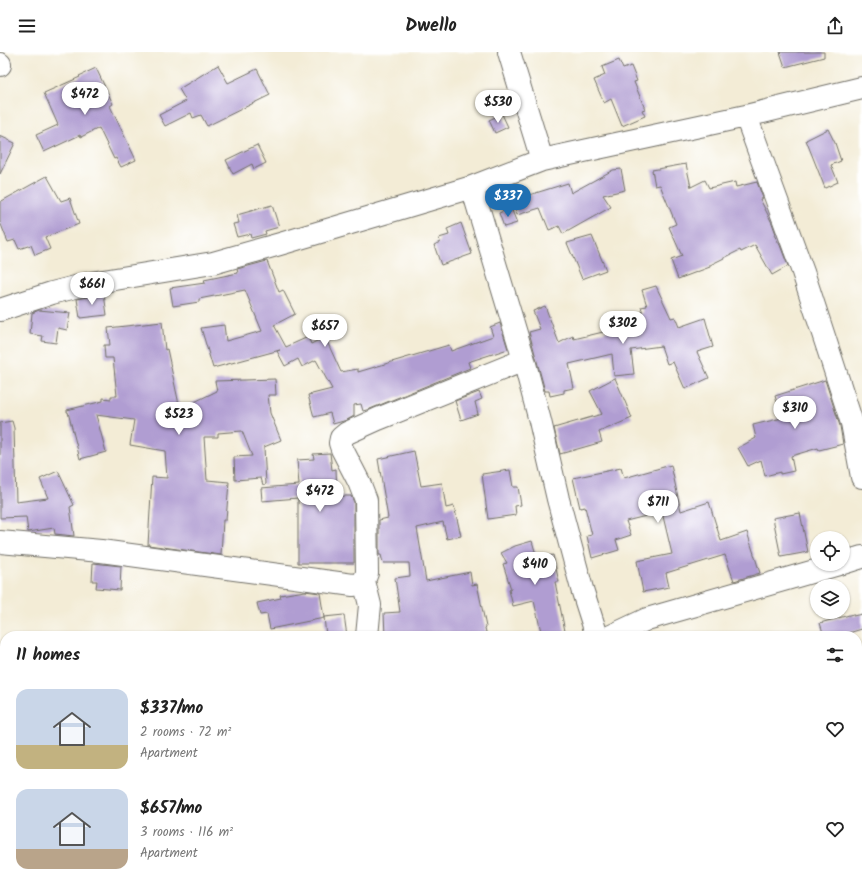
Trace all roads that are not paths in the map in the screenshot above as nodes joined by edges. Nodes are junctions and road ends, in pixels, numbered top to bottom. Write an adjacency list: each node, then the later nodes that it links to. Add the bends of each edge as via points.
1 (509, 52): 4 (street)
2 (862, 88): 3 (street)
3 (746, 116): 4 (street); 8 (street, via 783,214 852,423)
4 (542, 160): 5 (street)
5 (472, 187): 6 (street, via 213,263 91,282); 7 (street)
6 (0, 310)
7 (524, 360): 13 (street, via 347,433 341,438 342,449 366,500 367,573); 15 (street, via 558,499)
8 (862, 477)
9 (0, 542): 13 (street, via 101,551 353,585)
10 (862, 557): 11 (street)
11 (850, 561)
12 (815, 571): 16 (street, via 647,619)
13 (364, 581): 14 (street, via 370,604)
14 (368, 631)
15 (595, 631)
16 (622, 631)

